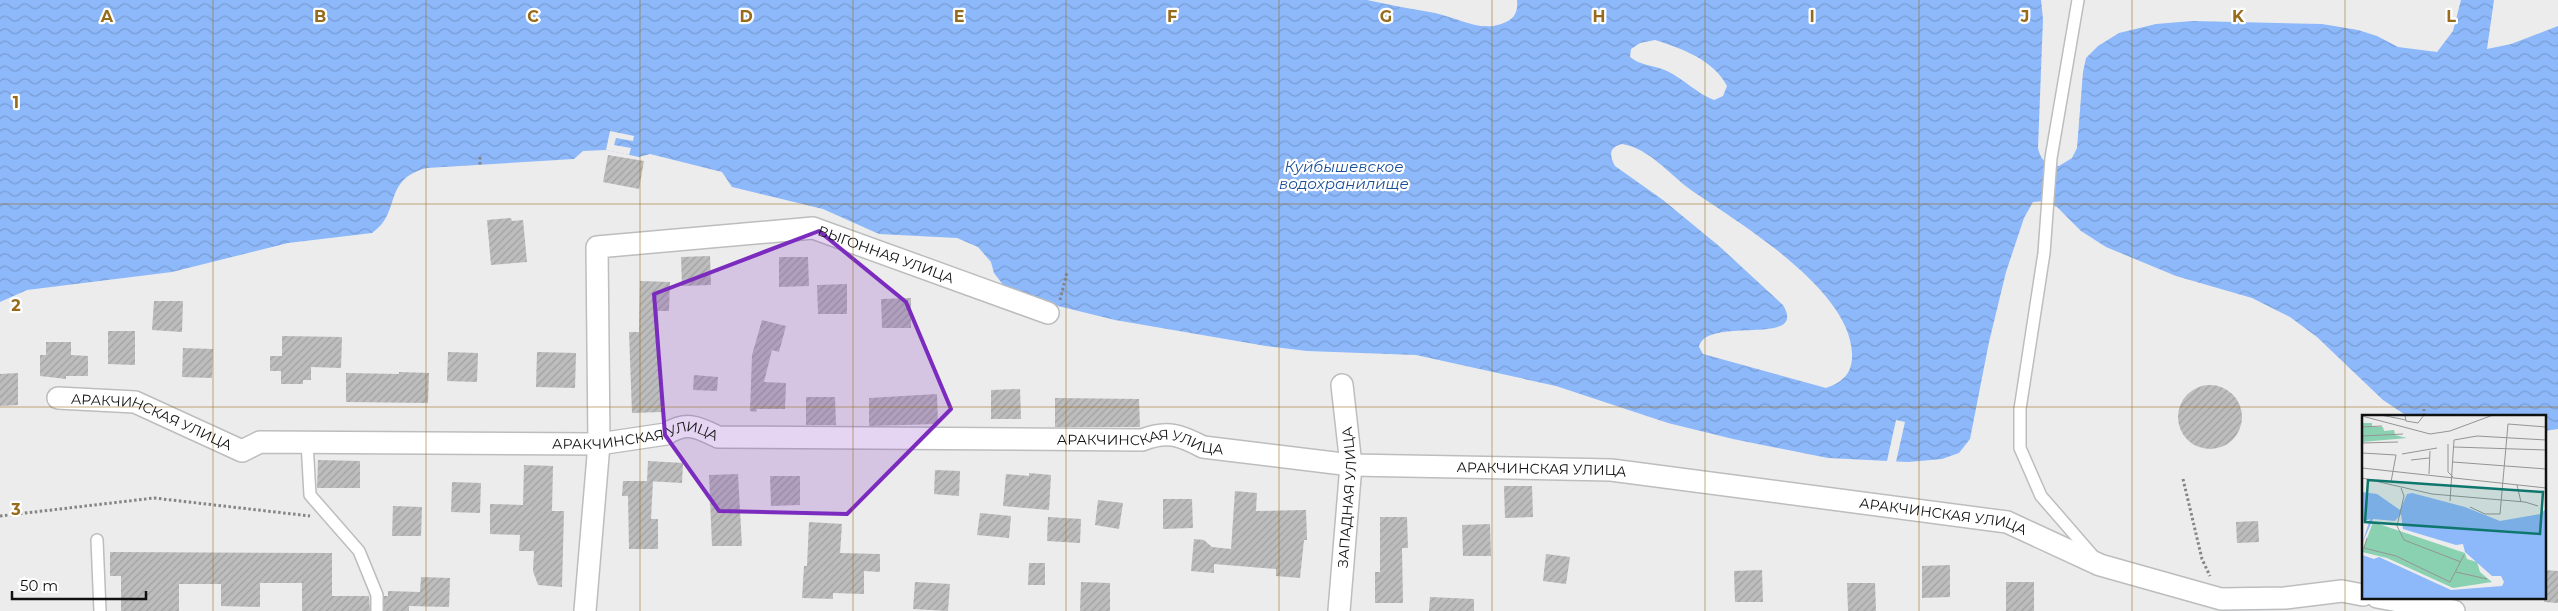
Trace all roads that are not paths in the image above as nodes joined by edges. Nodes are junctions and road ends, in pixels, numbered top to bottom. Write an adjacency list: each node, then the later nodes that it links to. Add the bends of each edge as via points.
1 (2078, 0): 9 (lane, via 2051,158 2044,253 2020,409 2020,448 2041,496)
2 (1053, 310): 6 (street, ВЫГОННАЯ УЛИЦА, via 813,228 598,247)
3 (1342, 385): 7 (street, ЗАПАДНАЯ УЛИЦА)
4 (58, 398): 5 (street, АРАКЧИНСКАЯ УЛИЦА, via 135,402 242,451 260,442)
5 (307, 442): 6 (street, АРАКЧИНСКАЯ УЛИЦА); 14 (lane, via 310,495 360,551 377,594)
6 (599, 444): 7 (street, АРАКЧИНСКАЯ УЛИЦА, via 697,426 718,437 1142,440 1158,433 1184,437 1203,447); 15 (street)
7 (1351, 465): 9 (street, АРАКЧИНСКАЯ УЛИЦА, via 1611,470 2006,522); 16 (street, ЗАПАДНАЯ УЛИЦА)
8 (97, 540): 13 (lane)
9 (2100, 565): 12 (street, АРАКЧИНСКАЯ УЛИЦА)
10 (2362, 595): 12 (street, АРАКЧИНСКАЯ УЛИЦА, via 2342,591)
11 (2382, 598): 17 (street)
12 (2222, 605)
13 (100, 611)
14 (377, 611)
15 (585, 611)
16 (1339, 611)
17 (2454, 611)

